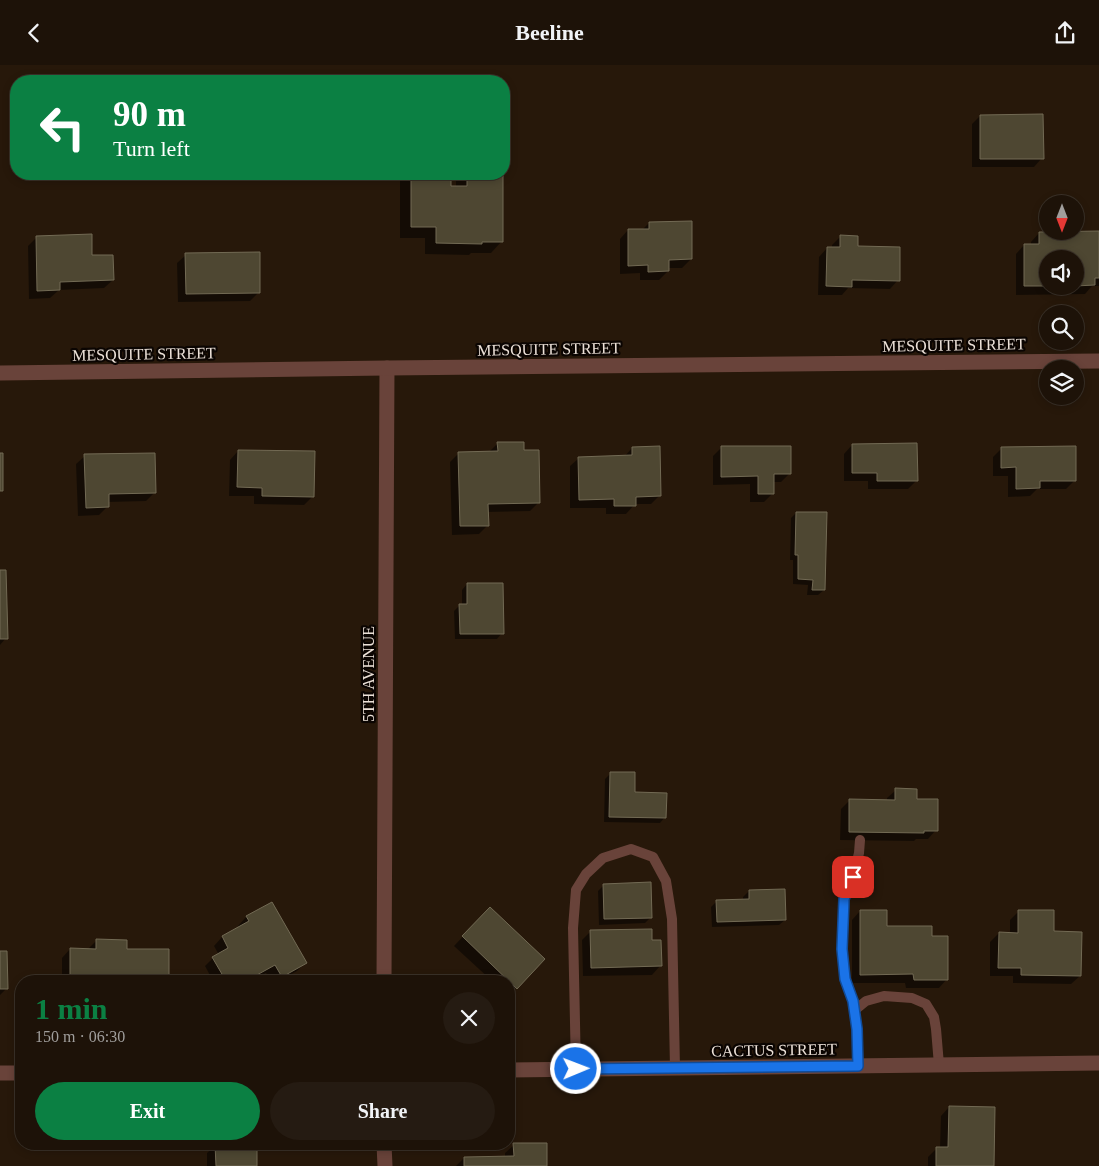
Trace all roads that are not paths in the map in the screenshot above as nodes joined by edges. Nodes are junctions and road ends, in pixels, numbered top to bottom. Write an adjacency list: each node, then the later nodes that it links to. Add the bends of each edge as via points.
1 (1099, 361): 2 (street, MESQUITE STREET)
2 (387, 368): 3 (street, MESQUITE STREET); 5 (street, 5TH AVENUE)
3 (0, 373)
4 (860, 840): 6 (lane, via 853,877 844,899 842,949 845,979)
5 (384, 975)
6 (854, 1010): 8 (lane, via 866,1001 884,996 912,998 926,1004 934,1017); 9 (lane)
7 (1099, 1063): 8 (street, CACTUS STREET)
8 (939, 1065): 9 (street, CACTUS STREET)
9 (858, 1066): 10 (street, CACTUS STREET)
10 (675, 1068): 11 (street, CACTUS STREET); 11 (lane, via 672,919 666,881 653,857 631,849 603,858 586,873 576,890)
11 (576, 1069): 12 (street, CACTUS STREET)
12 (515, 1070)
13 (0, 1073): 14 (street)
14 (15, 1073)
15 (384, 1150): 16 (street)
16 (385, 1166)

